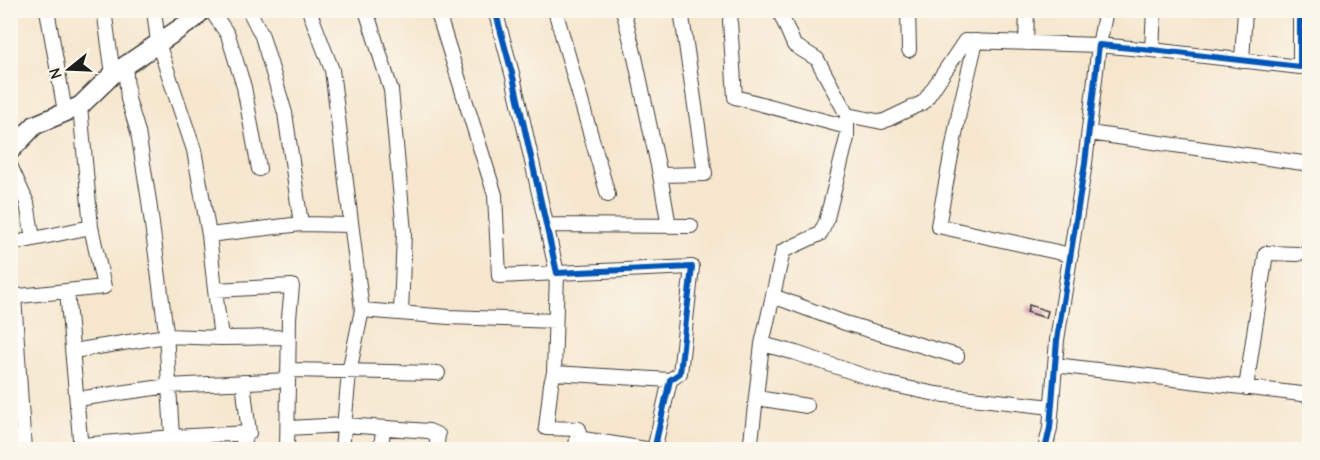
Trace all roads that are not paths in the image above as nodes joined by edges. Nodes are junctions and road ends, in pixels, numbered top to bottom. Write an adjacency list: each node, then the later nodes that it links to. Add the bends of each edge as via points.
1 (47, 10): 31 (street, via 64,106)
2 (104, 10): 30 (street)
3 (154, 10): 23 (street)
4 (202, 10): 23 (street)
5 (211, 10): 37 (street, via 228,35 244,87)
6 (249, 10): 40 (street, via 262,36 285,113)
7 (309, 10): 41 (street, via 332,70)
8 (366, 10): 57 (street, via 391,90 405,232)
9 (437, 10): 51 (street, via 495,195 499,276)
10 (495, 10): 42 (street)
11 (555, 10): 39 (street)
12 (623, 10): 38 (street)
13 (681, 10): 38 (street, via 705,174)
14 (732, 10): 32 (street, via 735,97)
15 (779, 10): 32 (street, via 794,45 817,59)
16 (908, 10): 26 (street)
17 (1027, 10): 24 (street)
18 (1106, 10): 25 (street)
19 (1154, 10): 27 (street)
20 (1245, 10): 28 (street)
21 (1300, 10): 29 (street)
22 (976, 42): 24 (street); 32 (street, via 965,41 924,102 882,122); 50 (street, via 938,226)
23 (158, 43): 30 (street); 46 (street, via 194,150)
24 (1026, 43): 25 (street)
25 (1099, 45): 27 (street); 33 (street)
26 (909, 50)
27 (1152, 50): 28 (street)
28 (1242, 61): 29 (street)
29 (1305, 68)
30 (119, 69): 31 (street); 59 (street, via 138,132)
31 (74, 109): 34 (street, via 35,125); 45 (street)
32 (847, 121): 54 (street, via 847,138 826,222 820,234 783,252)
33 (1089, 133): 35 (street); 50 (street)
34 (10, 151)
35 (1310, 164)
36 (10, 165): 47 (street, via 27,203)
37 (259, 168)
38 (660, 175): 43 (street)
39 (608, 195)
40 (301, 224): 41 (street); 46 (street)
41 (351, 225): 56 (street)
42 (546, 225): 43 (street); 51 (street)
43 (669, 226): 44 (street)
44 (691, 226)
45 (91, 227): 47 (street); 53 (street, via 104,287)
46 (209, 235): 52 (street)
47 (33, 239): 48 (street)
48 (10, 244)
49 (1298, 254): 73 (street, via 1266,253)
50 (1071, 255): 65 (street)
51 (557, 273): 58 (street); 70 (street, via 692,267 680,373)
52 (215, 290): 60 (street, via 292,286); 61 (street)
53 (67, 291): 55 (street); 63 (street)
54 (773, 296): 62 (street); 64 (street, via 845,323)
55 (12, 297): 86 (street)
56 (362, 310): 57 (street); 66 (street)
57 (401, 313): 58 (street)
58 (555, 321): 68 (street)
59 (166, 336): 61 (street); 63 (street); 72 (street)
60 (289, 337): 61 (street); 69 (street)
61 (221, 338)
62 (762, 344): 75 (street); 78 (street, via 888,384 936,394)
63 (73, 351): 76 (street)
64 (957, 356)
65 (1055, 365): 73 (street); 78 (street)
66 (350, 372): 67 (street); 69 (street); 79 (street)
67 (438, 372)
68 (554, 374): 70 (street); 84 (street, via 546,428 579,429)
69 (288, 375): 71 (street); 80 (street)
70 (670, 380): 92 (street)
71 (243, 382): 72 (street); 82 (street)
72 (169, 386): 76 (street); 83 (street)
73 (1246, 388): 74 (street)
74 (1310, 395)
75 (757, 398): 77 (street); 93 (street)
76 (77, 399): 85 (street)
77 (807, 406)
78 (1052, 407): 94 (street)
79 (345, 425): 80 (street); 81 (street); 89 (street)
80 (288, 428): 88 (street)
81 (383, 428): 90 (street); 91 (street, via 429,431 438,435)
82 (249, 433): 83 (street); 87 (street, via 243,440)
83 (172, 437): 85 (street)
84 (576, 444): 92 (street)
85 (82, 447)
86 (24, 450)
87 (245, 450)
88 (287, 450)
89 (342, 450)
90 (381, 450)
91 (436, 450)
92 (653, 450)
93 (750, 450)
94 (1046, 450)

